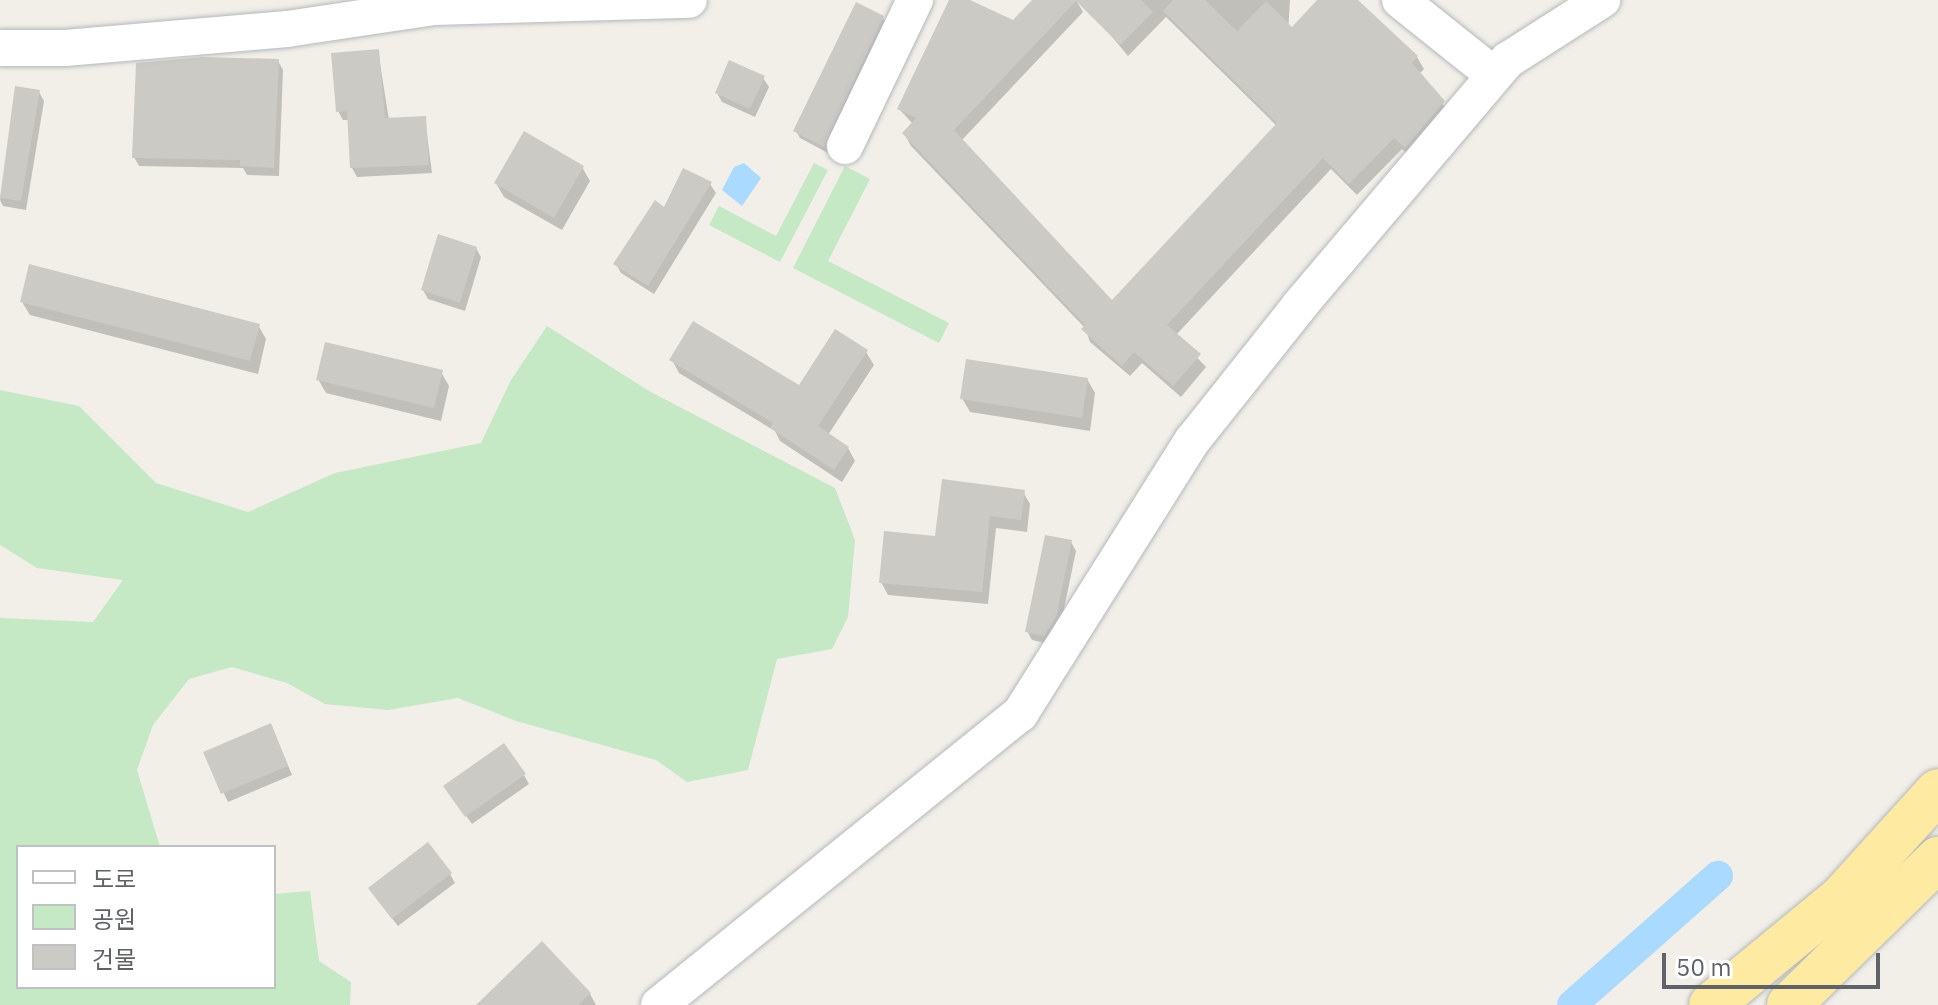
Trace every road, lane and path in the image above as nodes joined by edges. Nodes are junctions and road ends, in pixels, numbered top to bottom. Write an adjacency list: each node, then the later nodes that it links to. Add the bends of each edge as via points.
1 (689, 0): 5 (street, via 434,7 287,29 65,48)
2 (915, 0): 7 (street)
3 (1400, 0): 6 (street)
4 (1602, 0): 6 (street, via 1508,60)
5 (0, 48)
6 (1494, 75): 10 (street, via 1192,441 1020,714)
7 (845, 146)
8 (1938, 791): 11 (highway, via 1841,898)
9 (1938, 859): 12 (highway)
10 (659, 1005)
11 (1711, 1005)
12 (1789, 1005)

